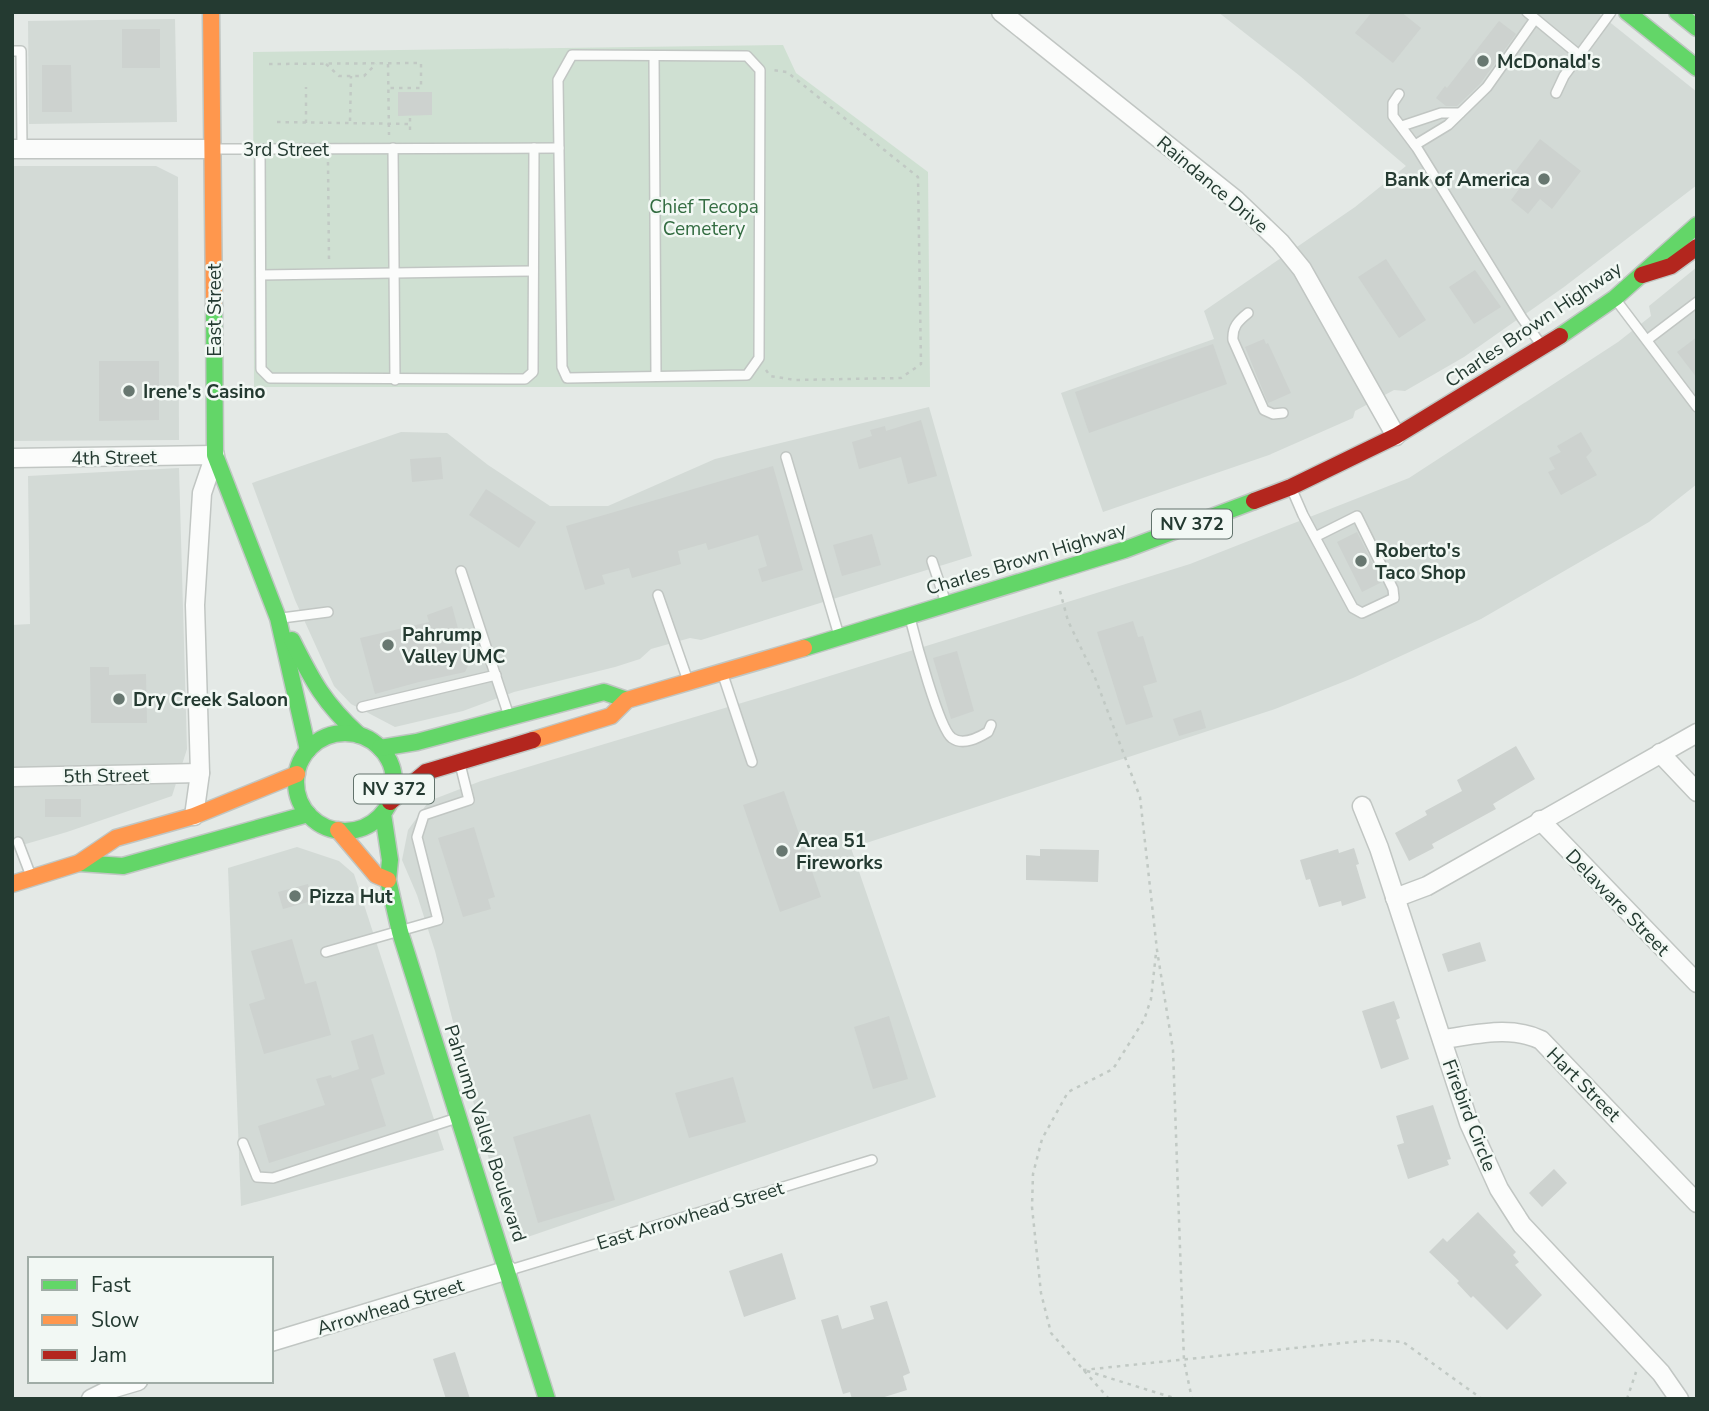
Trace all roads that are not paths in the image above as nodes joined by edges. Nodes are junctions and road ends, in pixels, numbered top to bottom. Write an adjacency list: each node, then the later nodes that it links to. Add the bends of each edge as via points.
1 (211, 12): 21 (main road, East Street)
2 (1001, 12): 38 (street, Raindance Drive, via 1236,200 1280,242 1302,269)
3 (1611, 12): 9 (lane)
4 (1627, 12): 11 (main road)
5 (1677, 12): 7 (main road)
6 (1531, 15): 9 (lane); 14 (lane, via 1487,87)
7 (1697, 29)
8 (12, 51): 20 (lane, via 21,51)
9 (1579, 55): 12 (lane)
10 (654, 56): 19 (lane, via 572,55 558,80); 34 (lane); 34 (lane, via 747,56 760,69 759,358 747,374)
11 (1697, 68)
12 (1556, 93)
13 (1399, 94): 15 (lane, via 1393,103 1394,116)
14 (1460, 113): 15 (lane, via 1441,113); 16 (lane)
15 (1402, 126): 16 (lane)
16 (1415, 145): 33 (lane)
17 (391, 148): 18 (lane, 3rd Street); 22 (lane, 3rd Street); 26 (lane)
18 (534, 148): 19 (lane, 3rd Street); 25 (lane)
19 (559, 148): 34 (lane, via 562,367 567,378)
20 (17, 149): 21 (street, 3rd Street)
21 (212, 149): 22 (lane, 3rd Street); 39 (main road, East Street)
22 (260, 149): 27 (lane)
23 (1697, 225): 28 (main road, Charles Brown Highway / NV 372)
24 (1697, 247): 28 (main road, via 1671,266)
25 (533, 271): 26 (lane); 35 (lane, via 533,372 525,380)
26 (394, 273): 27 (lane); 35 (lane)
27 (261, 275): 35 (lane, via 261,369 270,378)
28 (1643, 275): 29 (main road, Charles Brown Highway / NV 372)
29 (1615, 298): 32 (lane); 33 (main road, Charles Brown Highway / NV 372)
30 (1697, 302): 32 (lane)
31 (1248, 313): 37 (lane, via 1237,322 1233,340 1264,410)
32 (1647, 340): 36 (lane)
33 (1543, 347): 38 (main road, Charles Brown Highway / NV 372)
34 (656, 376)
35 (395, 380)
36 (1697, 407)
37 (1283, 413)
38 (1396, 436): 42 (main road, Charles Brown Highway / NV 372)
39 (215, 455): 41 (street, 4th Street); 50 (main road); 66 (street, East Street, via 202,493 195,605)
40 (786, 457): 51 (lane)
41 (12, 458)
42 (1290, 487): 43 (lane); 47 (main road, Charles Brown Highway / NV 372, via 1131,547)
43 (1315, 537): 43 (lane, via 1353,608 1362,613 1394,598 1357,516)
44 (932, 561): 47 (lane)
45 (461, 571): 53 (lane)
46 (658, 595): 54 (lane)
47 (946, 605): 49 (main road, Charles Brown Highway / NV 372)
48 (328, 612): 50 (lane)
49 (909, 616): 51 (main road, Charles Brown Highway / NV 372); 58 (lane, via 947,733 957,741 973,740)
50 (278, 618): 60 (main road, via 318,691); 62 (main road)
51 (839, 637): 52 (main road, Charles Brown Highway / NV 372)
52 (722, 673): 54 (main road, Charles Brown Highway / NV 372); 65 (lane)
53 (496, 675): 56 (lane); 57 (lane)
54 (689, 683): 55 (main road, Charles Brown Highway / NV 372)
55 (627, 700): 57 (main road, Charles Brown Highway / NV 372, via 604,692); 64 (main road, Charles Brown Highway / NV 372, via 611,716)
56 (362, 707)
57 (510, 718): 61 (main road, Charles Brown Highway / NV 372)
58 (991, 725)
59 (1697, 733): 63 (street)
60 (359, 735): 61 (main road, NV 372); 62 (main road, via 331,735)
61 (380, 748): 71 (main road, NV 372, via 394,773)
62 (308, 750): 67 (main road)
63 (1660, 753): 69 (street); 74 (street)
64 (460, 762): 71 (main road, Charles Brown Highway / NV 372, via 426,772); 82 (lane, via 469,800 424,815 417,837 438,920)
65 (752, 762)
66 (200, 773): 68 (street, 5th Street); 73 (street, East Street)
67 (296, 774): 72 (main road, via 298,795); 73 (main road)
68 (12, 777)
69 (1697, 792)
70 (1362, 806): 81 (street, Firebird Circle)
71 (386, 808): 75 (main road, NV 372, via 370,824); 79 (main road, Pahrump Valley Boulevard)
72 (308, 814): 75 (main road); 77 (main road, via 123,866)
73 (194, 816): 77 (main road, via 116,838)
74 (1540, 820): 81 (street, via 1427,886); 84 (street, Delaware Street)
75 (338, 830): 79 (main road, via 376,876)
76 (18, 842): 78 (lane)
77 (79, 863): 78 (main road)
78 (32, 878): 80 (main road)
79 (388, 880): 82 (main road, Pahrump Valley Boulevard)
80 (12, 884)
81 (1395, 898): 85 (street, Firebird Circle)
82 (400, 932): 83 (lane); 86 (main road, Pahrump Valley Boulevard)
83 (326, 952)
84 (1697, 983)
85 (1442, 1039): 89 (street, Hart Street, via 1499,1031 1541,1040); 95 (street, Firebird Circle, via 1469,1124 1499,1189 1522,1225 1661,1373)
86 (459, 1117): 87 (lane, via 273,1178 257,1177); 90 (main road, Pahrump Valley Boulevard)
87 (243, 1143)
88 (872, 1160): 90 (lane, East Arrowhead Street)
89 (1697, 1203)
90 (508, 1270): 91 (street, Arrowhead Street); 94 (main road, Pahrump Valley Boulevard)
91 (273, 1341)
92 (131, 1383): 93 (street)
93 (91, 1399)
94 (547, 1399)
95 (1679, 1399)

